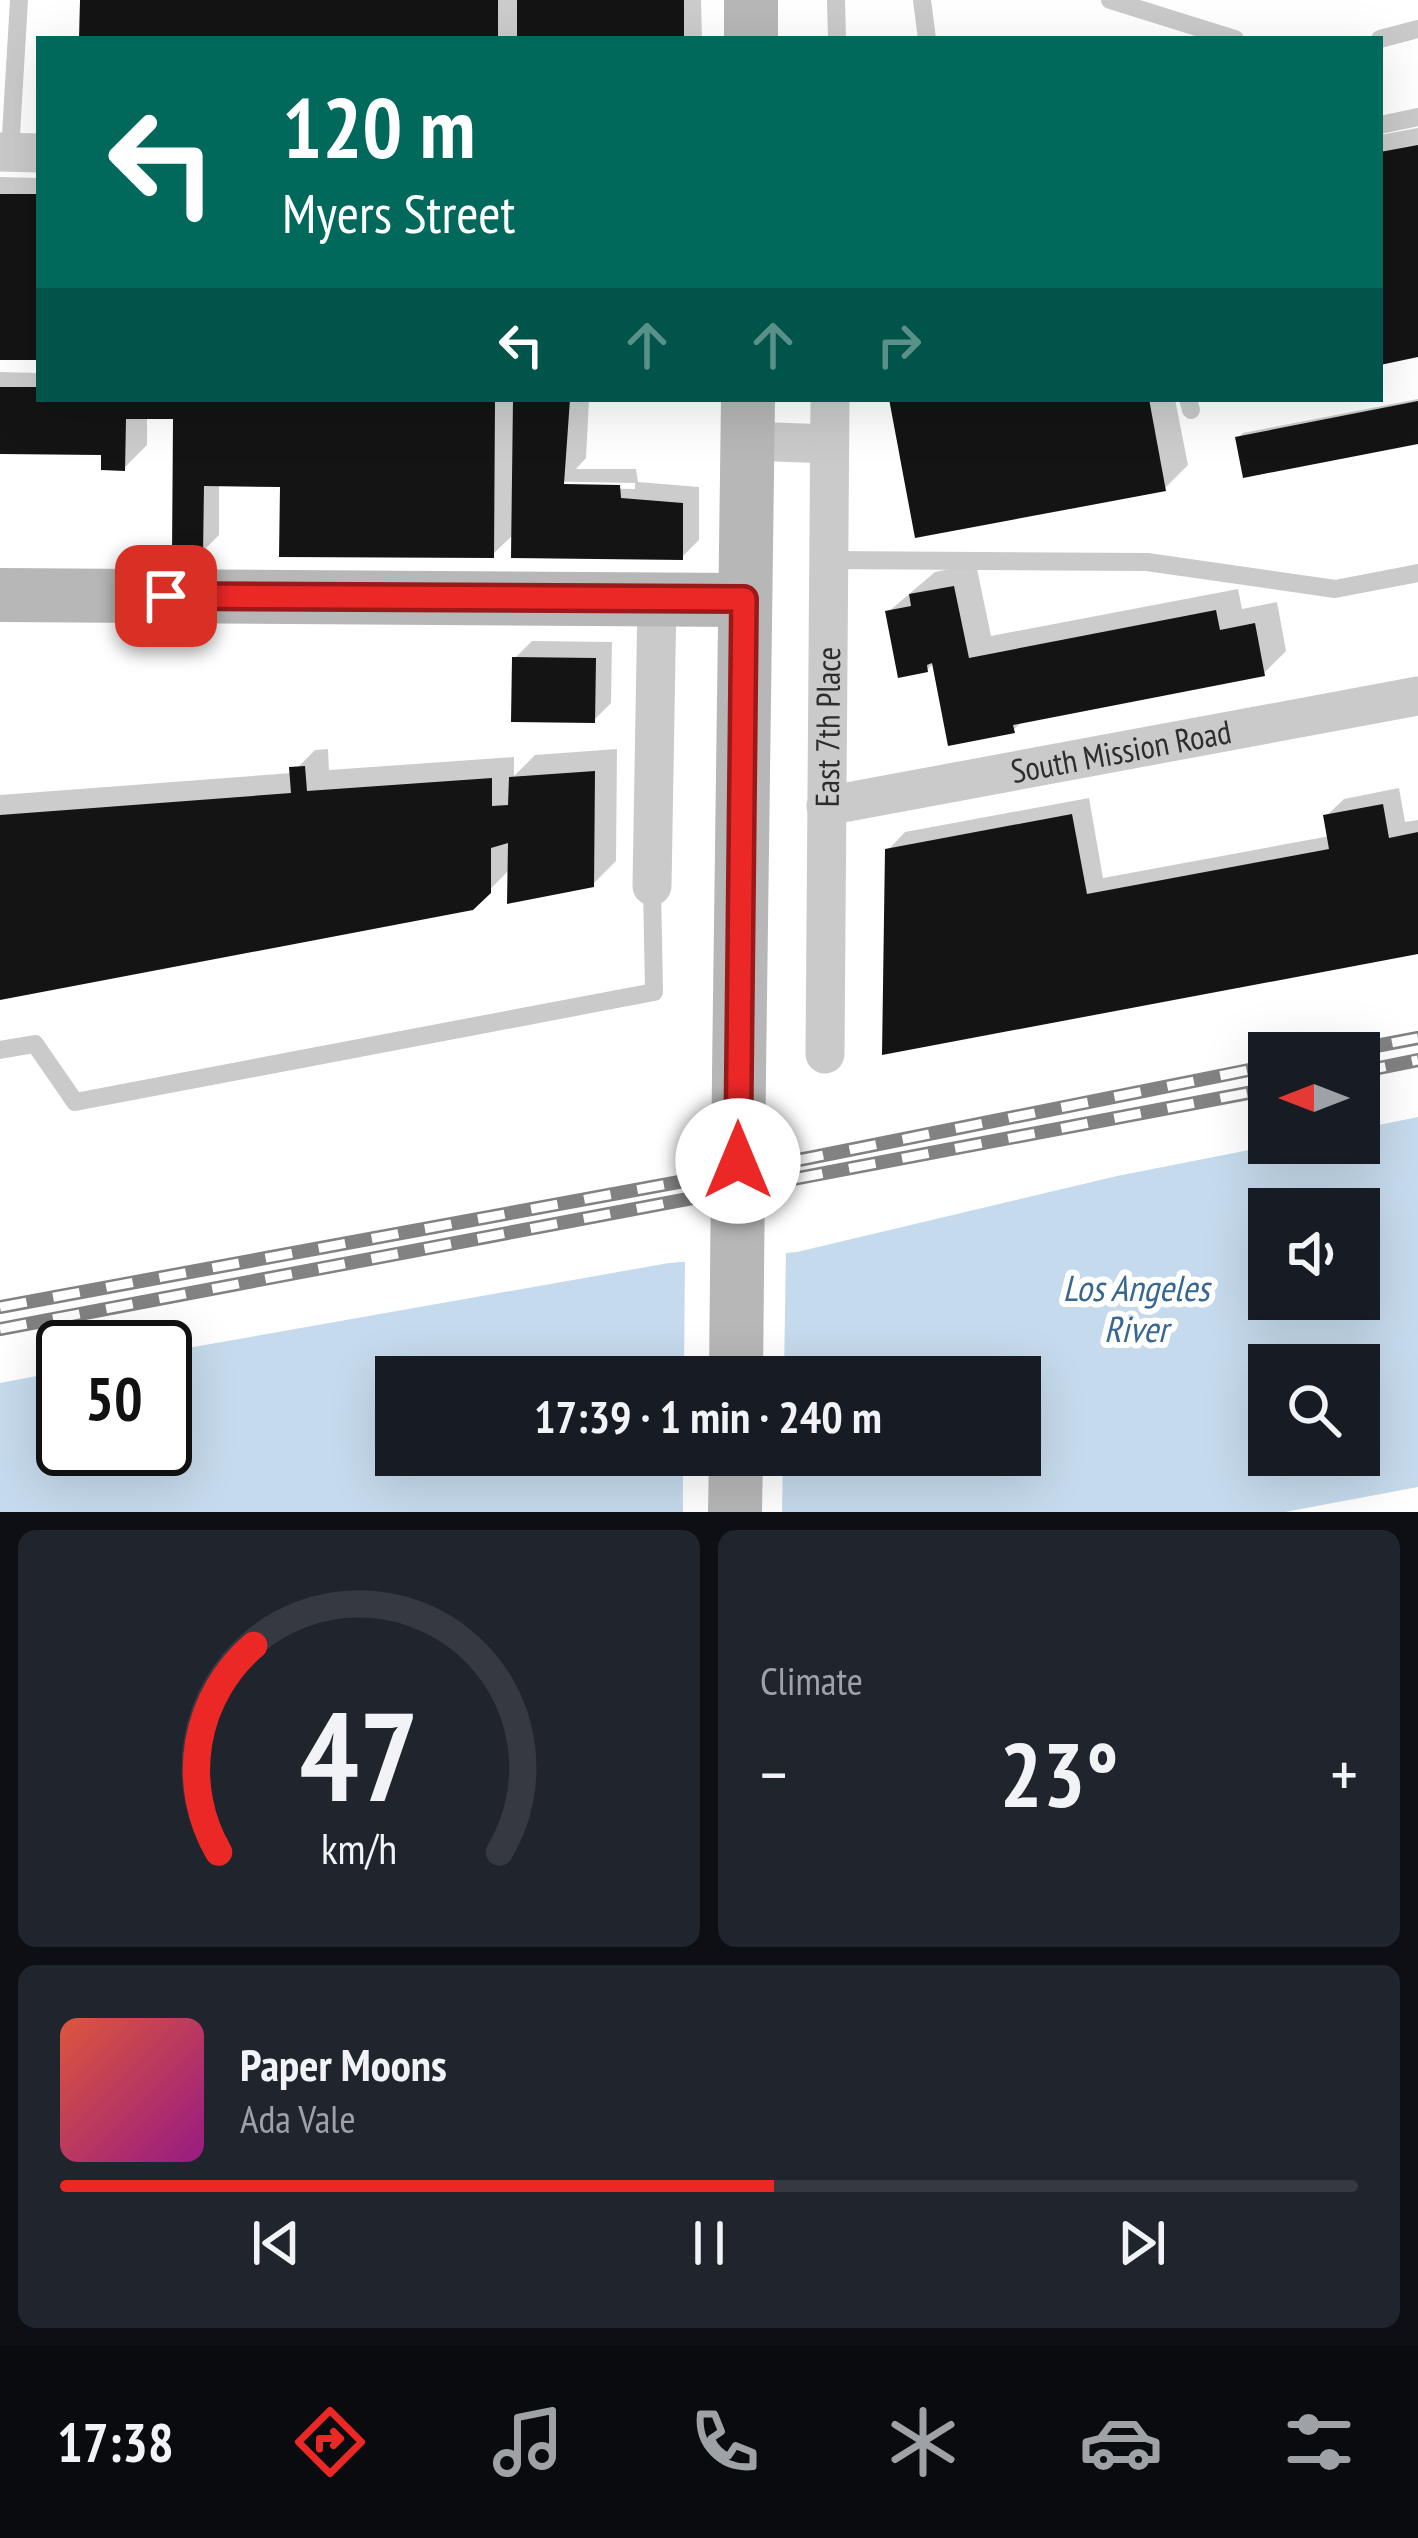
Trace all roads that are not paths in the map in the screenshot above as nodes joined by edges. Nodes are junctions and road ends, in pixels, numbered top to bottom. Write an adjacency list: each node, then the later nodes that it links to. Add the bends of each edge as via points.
1 (20, 0): 14 (lane)
2 (751, 0): 7 (main road)
3 (836, 0): 8 (lane)
4 (922, 0): 9 (lane)
5 (1111, 0): 10 (lane)
6 (1418, 29): 11 (lane)
7 (751, 36)
8 (836, 36)
9 (927, 36)
10 (1225, 36)
11 (1383, 38)
12 (1418, 117): 13 (lane)
13 (1383, 123)
14 (16, 152)
15 (830, 402): 17 (street, East 7th Place)
16 (748, 420): 17 (street); 22 (main road)
17 (829, 444): 18 (street, East 7th Place)
18 (828, 560): 19 (lane, via 1148,562 1334,589); 24 (street, East 7th Place)
19 (1418, 573)
20 (0, 596): 21 (main road)
21 (657, 598): 22 (main road); 25 (street)
22 (744, 599): 28 (main road, bridge)
23 (1418, 696): 24 (street, South Mission Road)
24 (826, 806): 27 (street, East 7th Place)
25 (652, 886): 26 (lane, via 654,992 75,1102 35,1044)
26 (0, 1050)
27 (825, 1054)
28 (736, 1356)
29 (736, 1476): 30 (main road)
30 (735, 1512)

